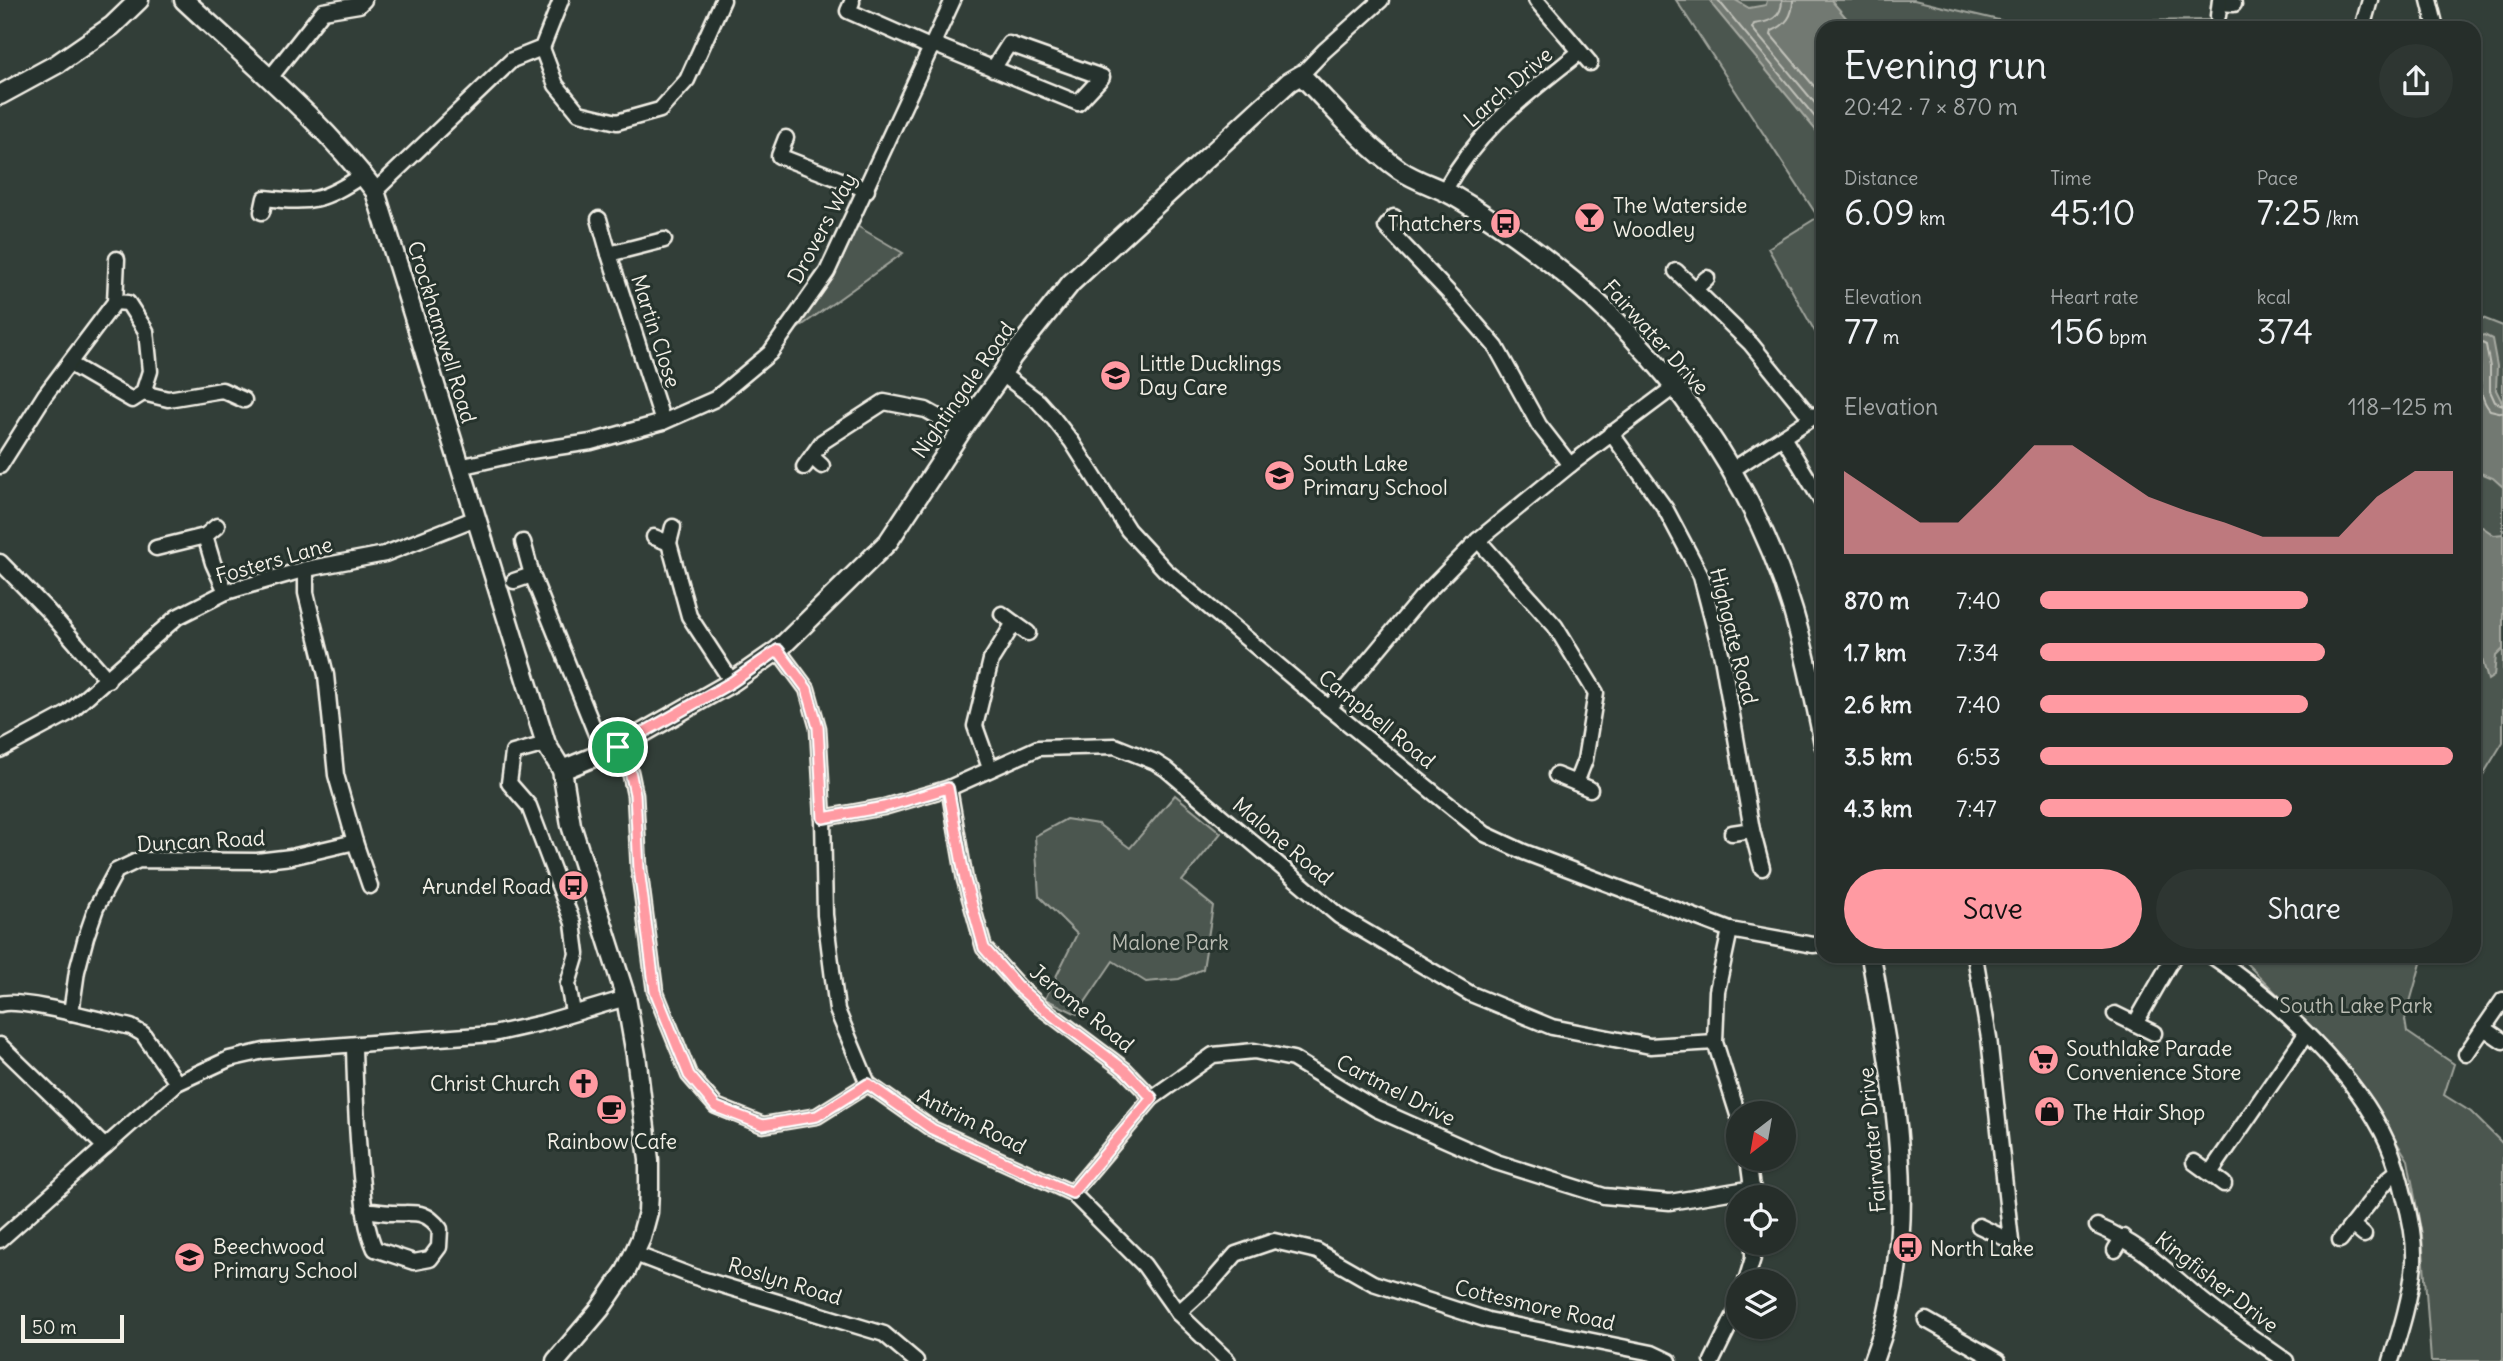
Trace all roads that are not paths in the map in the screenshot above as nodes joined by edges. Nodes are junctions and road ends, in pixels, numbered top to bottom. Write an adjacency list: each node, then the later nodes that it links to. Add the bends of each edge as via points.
1 (139, 0): 22 (street, via 112,26 57,64)
2 (184, 0): 21 (street, Crockhamwell Road)
3 (364, 0): 11 (street, via 359,5)
4 (561, 0): 16 (street)
5 (723, 0): 16 (street, via 687,80 660,110 617,122 579,113 556,85)
6 (953, 0): 15 (street, Drovers Way)
7 (1381, 0): 20 (street, Nightingale Road)
8 (1536, 0): 17 (street, Larch Drive)
9 (2370, 0): 13 (street)
10 (2429, 0): 14 (street)
11 (325, 5): 21 (street)
12 (848, 11): 15 (street)
13 (2364, 21)
14 (2434, 21)
15 (932, 46): 19 (street); 25 (street, Drovers Way)
16 (542, 48): 26 (street, via 512,60)
17 (1580, 52): 18 (street, Larch Drive); 27 (street, Larch Drive, via 1484,132)
18 (1590, 63)
19 (993, 69): 19 (street, via 1078,103 1103,76 1009,44)
20 (1301, 75): 27 (street, Fairwater Drive, via 1373,149 1402,172); 39 (street, Nightingale Road, via 1072,283)
21 (270, 78): 24 (street, Crockhamwell Road)
22 (1, 90)
23 (786, 138): 25 (street, via 779,156)
24 (363, 176): 26 (street, Crockhamwell Road); 28 (street, via 334,194 300,203)
25 (867, 190): 45 (street, Drovers Way, via 827,272 770,353 715,399)
26 (375, 191): 52 (street, Crockhamwell Road)
27 (1444, 191): 40 (street, Fairwater Drive, via 1489,218 1579,287)
28 (264, 198)
29 (1394, 217): 50 (street, via 1385,228 1496,346 1539,425)
30 (599, 219): 32 (street, Martin Close)
31 (664, 240): 32 (street, Martin Close)
32 (609, 254): 45 (street, Martin Close)
33 (117, 260): 37 (street)
34 (1676, 271): 36 (street)
35 (1707, 278): 36 (street)
36 (1695, 289): 43 (street)
37 (115, 302): 38 (street); 41 (street, via 128,303 146,331 150,371)
38 (70, 364): 41 (street, via 132,400); 51 (street)
39 (1002, 374): 46 (street, Nightingale Road); 76 (street, Campbell Road, via 1054,419 1128,530 1165,570)
40 (1674, 387): 47 (street); 53 (street, Fairwater Drive)
41 (143, 393): 42 (street, via 169,399 222,390)
42 (244, 400)
43 (1816, 413)
44 (1816, 415): 48 (street)
45 (663, 422): 52 (street, Drovers Way, via 592,442)
46 (962, 430): 49 (street, via 926,410 884,402 822,442); 72 (street, Nightingale Road, via 888,542)
47 (1611, 433): 50 (street); 85 (street, Highgate Road, via 1665,508 1701,576 1722,657)
48 (1783, 437): 53 (street); 54 (street)
49 (813, 463)
50 (1570, 465): 60 (street)
51 (0, 466)
52 (459, 467): 55 (street, Crockhamwell Road)
53 (1732, 470): 75 (street, Fairwater Drive, via 1792,608)
54 (1816, 492)
55 (476, 518): 65 (street, Fosters Lane, via 385,554); 77 (street, Crockhamwell Road)
56 (217, 526): 58 (street)
57 (673, 527): 62 (street)
58 (205, 536): 63 (street); 68 (street)
59 (654, 537): 62 (street)
60 (1478, 540): 76 (street, via 1420,599); 82 (street, via 1555,626 1596,693 1583,786)
61 (523, 542): 66 (street)
62 (669, 543): 74 (street, via 689,616)
63 (156, 548)
64 (0, 562): 73 (street)
65 (306, 569): 68 (street, Fosters Lane); 87 (street, via 306,593 326,675 336,775)
66 (532, 575): 67 (street); 79 (street)
67 (514, 581)
68 (226, 592): 73 (street, Fosters Lane, via 177,617)
69 (1002, 614): 70 (street)
70 (1014, 623): 71 (street); 80 (street, via 990,660 975,726)
71 (1028, 632)
72 (778, 650): 74 (street, Nightingale Road); 84 (street, via 807,689 818,727)
73 (108, 680): 78 (street, Fosters Lane, via 67,714)
74 (732, 682): 79 (street, Nightingale Road)
75 (1816, 706)
76 (1329, 708): 90 (street, Campbell Road, via 1485,834)
77 (546, 744): 81 (street, Crockhamwell Road); 99 (street, via 513,753 509,783 529,806 573,923 577,954 568,984)
78 (0, 750)
79 (611, 750): 81 (street, Nightingale Road); 112 (street, via 630,771 655,991 689,1075 716,1107 763,1125 817,1116)
80 (990, 768): 83 (street, Malone Road); 107 (street, Malone Road, via 1038,748 1115,746 1166,769 1339,916 1471,994 1552,1027 1650,1046)
81 (562, 770): 96 (street, Crockhamwell Road, via 571,825)
82 (1556, 775)
83 (948, 788): 84 (street, Malone Road, via 884,807); 113 (street, Jerome Road, via 965,880 984,948 1026,993 1125,1070)
84 (823, 818): 112 (street, via 825,915 836,1010)
85 (1752, 830): 86 (street); 88 (street, Highgate Road)
86 (1732, 833)
87 (355, 842): 89 (street); 100 (street, Duncan Road, via 257,861 139,860 116,871 86,937)
88 (1762, 868)
89 (370, 886)
90 (1730, 930): 91 (street, Campbell Road); 107 (street, via 1717,991)
91 (1816, 945)
92 (1872, 963): 139 (street, Fairwater Drive, via 1895,1104 1902,1187 1900,1256)
93 (1976, 963): 124 (street, via 2011,1241)
94 (2170, 963): 102 (street)
95 (2222, 963): 105 (street)
96 (626, 998): 99 (street); 129 (street, Crockhamwell Road, via 649,1160 648,1213)
97 (2503, 1000): 103 (street)
98 (0, 1004): 100 (street)
99 (573, 1012): 109 (street, via 492,1034)
100 (71, 1013): 111 (street, via 143,1034)
101 (2115, 1014): 102 (street)
102 (2135, 1024): 104 (street)
103 (2484, 1028): 106 (street); 110 (street)
104 (2154, 1033)
105 (2306, 1034): 117 (street, via 2363,1103); 118 (street)
106 (2503, 1041)
107 (1714, 1042): 114 (street)
108 (0, 1045): 115 (street)
109 (354, 1046): 111 (street, via 264,1051 229,1059); 122 (street)
110 (2466, 1054)
111 (177, 1083): 115 (street)
112 (868, 1084): 120 (street, Antrim Road, via 932,1129)
113 (1152, 1098): 120 (street, Cartmel Drive); 121 (street, Cartmel Drive, via 1213,1055 1254,1051 1293,1059 1376,1109 1496,1162 1604,1196 1670,1202)
114 (1733, 1101)
115 (105, 1147): 127 (street)
116 (2194, 1162): 118 (street)
117 (2398, 1171): 123 (street); 142 (street, via 2410,1214 2414,1261 2406,1315)
118 (2210, 1172): 119 (street)
119 (2224, 1184)
120 (1072, 1193): 130 (street, Antrim Road, via 1144,1265)
121 (1726, 1196)
122 (364, 1210): 122 (street, via 375,1249 414,1262 430,1259 439,1247 440,1228 431,1217)
123 (2352, 1225): 126 (street); 128 (street)
124 (1979, 1226)
125 (2097, 1226): 141 (street, Kingfisher Drive, via 2119,1244 2150,1255 2203,1301)
126 (2364, 1235)
127 (0, 1240)
128 (2340, 1240)
129 (635, 1254): 134 (street, Crockhamwell Road, via 600,1309); 135 (street, Roslyn Road, via 695,1277 884,1334)
130 (1178, 1313): 136 (street, Antrim Road); 137 (street, Cottesmore Road, via 1236,1254 1274,1241 1317,1251 1373,1283 1488,1320 1652,1353)
131 (1926, 1320): 133 (street)
132 (1726, 1332): 138 (street)
133 (1974, 1356): 140 (street)
134 (556, 1361)
135 (916, 1361)
136 (1228, 1361)
137 (1669, 1361)
138 (1712, 1361)
139 (1873, 1361)
140 (1997, 1361)
141 (2286, 1361)
142 (2391, 1361)

